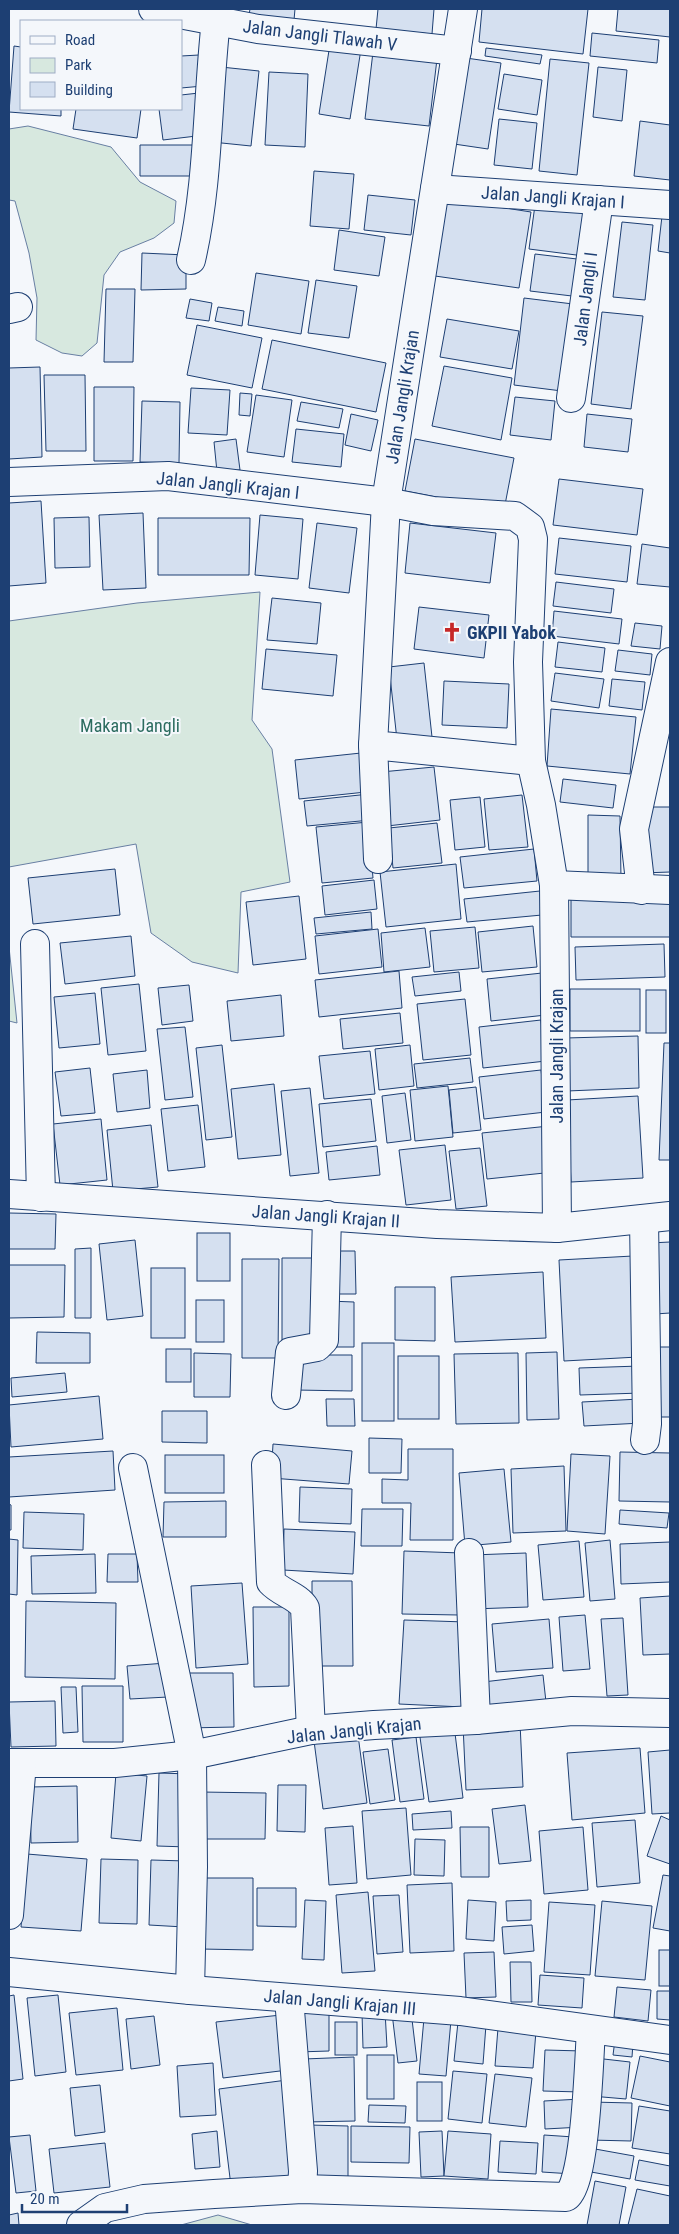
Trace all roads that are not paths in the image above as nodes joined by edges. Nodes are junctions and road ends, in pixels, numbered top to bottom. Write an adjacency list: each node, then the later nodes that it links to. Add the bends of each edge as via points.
1 (153, 9): 3 (street, Jalan Jangli Tlawah V)
2 (464, 9): 4 (street, Jalan Jangli Krajan)
3 (216, 20): 4 (street, Jalan Jangli Tlawah V, via 258,29); 8 (street, via 198,230)
4 (457, 51): 5 (street, Jalan Jangli Krajan)
5 (435, 189): 6 (street, Jalan Jangli Krajan I); 11 (street, Jalan Jangli Krajan)
6 (599, 200): 7 (street, Jalan Jangli Krajan I); 9 (street, Jalan Jangli I)
7 (670, 205)
8 (191, 260)
9 (571, 398)
10 (9, 482): 11 (street, Jalan Jangli Krajan I, via 168,476)
11 (386, 502): 13 (street, Jalan Jangli Krajan); 14 (street, Jalan Jangli Krajan I, via 433,511 515,516 530,527 533,539 528,662)
12 (670, 662): 17 (street, via 634,829)
13 (374, 745): 14 (street); 15 (street, Jalan Jangli Krajan)
14 (531, 761): 16 (street, Jalan Jangli Krajan)
15 (378, 860)
16 (554, 885): 17 (street); 24 (street, Jalan Jangli Krajan)
17 (641, 890): 18 (street)
18 (670, 890)
19 (35, 944): 21 (street)
20 (9, 1194): 21 (street, Jalan Jangli Krajan II)
21 (41, 1197): 22 (street, Jalan Jangli Krajan II)
22 (327, 1215): 24 (street, Jalan Jangli Krajan II, via 437,1224); 25 (street, via 324,1340 316,1347 290,1352)
23 (657, 1217): 24 (street, Jalan Jangli Krajan II); 26 (street, Jalan Jangli Krajan II)
24 (557, 1228)
25 (286, 1395)
26 (645, 1440)
27 (266, 1465): 32 (street, via 271,1582 279,1590 300,1600 305,1608)
28 (133, 1468): 33 (street)
29 (469, 1553): 31 (street)
30 (670, 1713): 31 (street, Jalan Jangli Krajan, via 572,1711)
31 (476, 1720): 32 (street, Jalan Jangli Krajan)
32 (311, 1730): 33 (street, Jalan Jangli Krajan)
33 (192, 1755): 34 (street, Jalan Jangli Krajan, via 115,1763); 37 (street)
34 (15, 1763): 35 (street)
35 (9, 1915)
36 (9, 1972): 37 (street, Jalan Jangli Krajan III)
37 (190, 1990): 38 (street, Jalan Jangli Krajan III)
38 (289, 1998): 39 (street, Jalan Jangli Krajan III, via 460,2012); 41 (street)
39 (591, 2030): 40 (street, Jalan Jangli Krajan III); 41 (street, via 583,2143 571,2194 566,2197)
40 (670, 2040)
41 (302, 2189): 42 (street, via 144,2199 105,2208)
42 (81, 2225)

